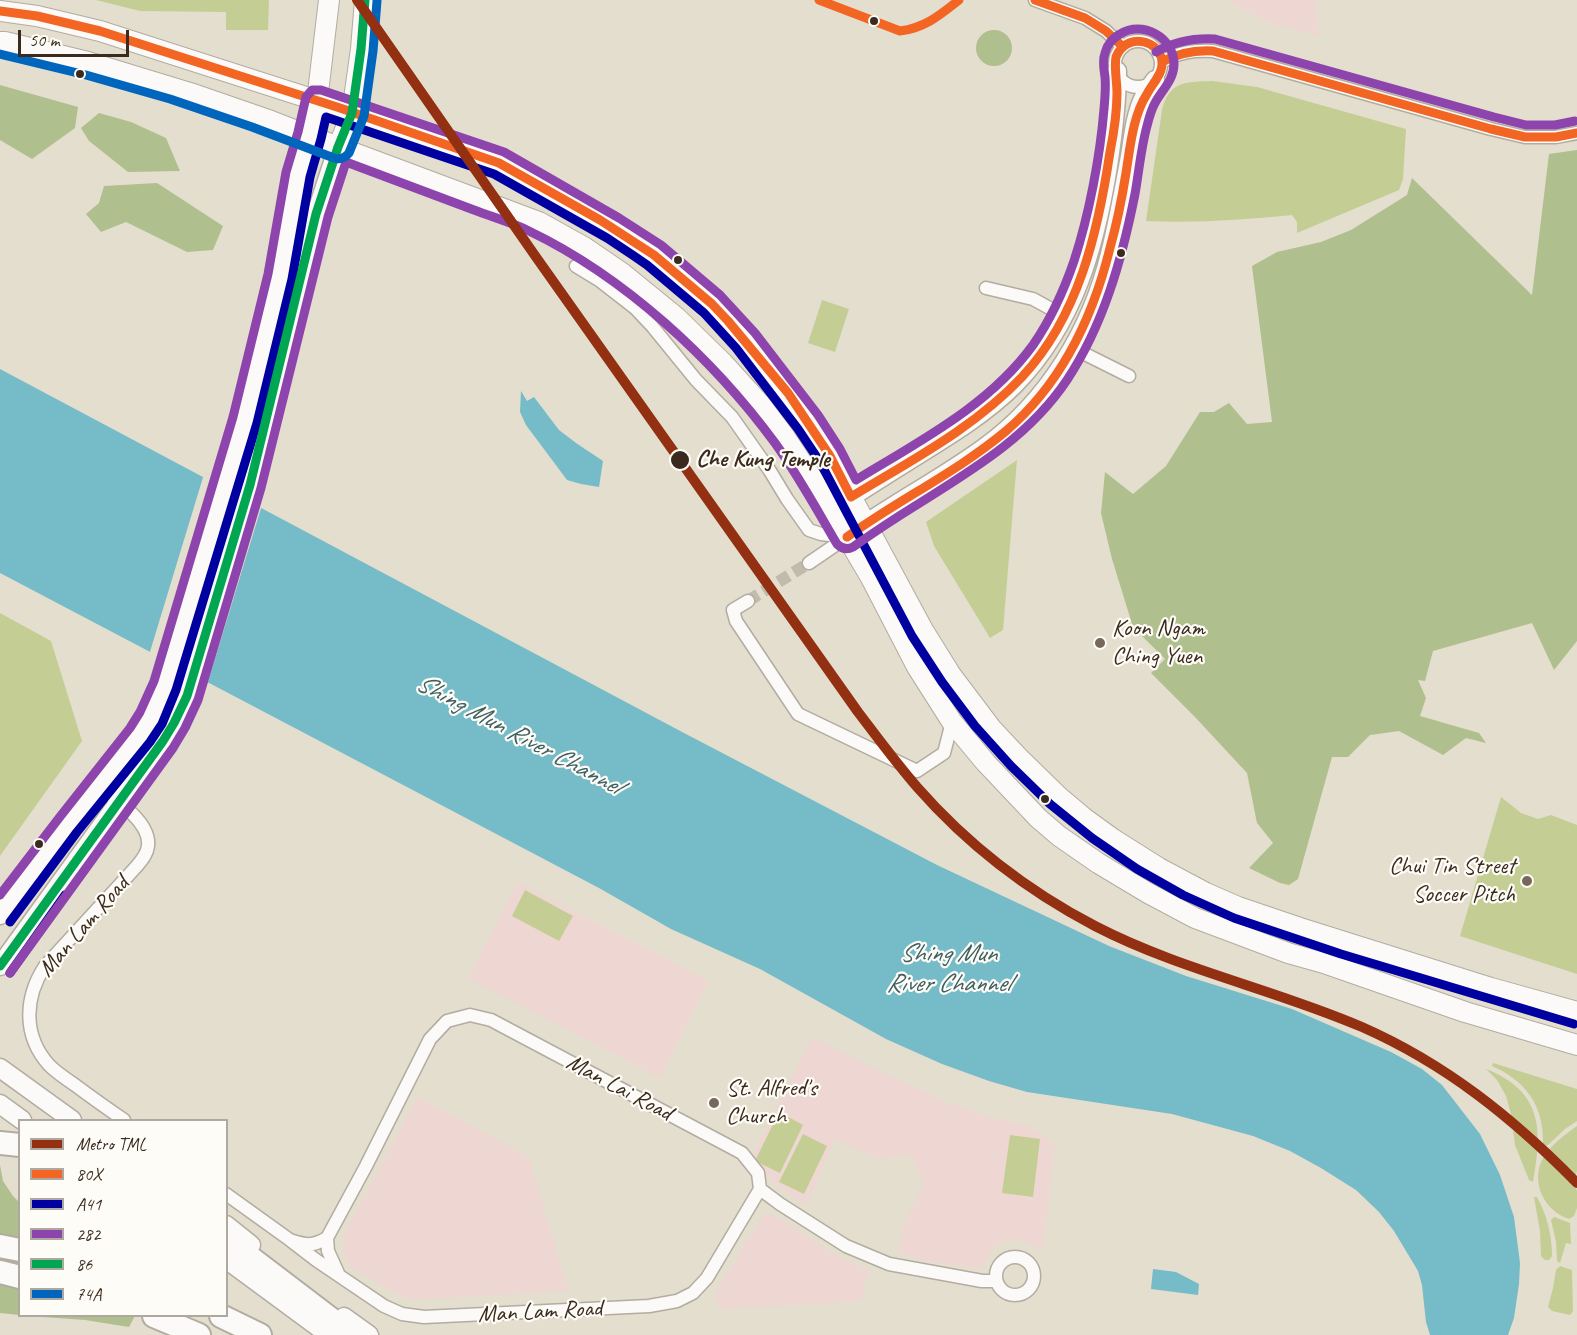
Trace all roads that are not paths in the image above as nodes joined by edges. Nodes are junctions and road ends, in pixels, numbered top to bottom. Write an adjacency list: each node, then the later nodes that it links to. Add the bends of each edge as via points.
1 (330, 0): 10 (main road)
2 (365, 0): 11 (main road)
3 (1035, 0): 6 (street, via 1085,18)
4 (0, 11): 10 (main road, via 100,31)
5 (0, 42): 13 (main road, via 99,65)
6 (1123, 47): 7 (street, via 1144,41 1156,50); 8 (street, via 1116,58)
7 (1162, 62): 9 (street); 12 (street, via 1173,55 1213,51 1526,137)
8 (1116, 71): 9 (street, via 1132,86 1145,86); 18 (main road, via 1115,123 1092,245)
9 (1155, 80): 20 (main road, via 1143,99 1135,128 1105,274)
10 (317, 102): 11 (main road); 13 (main road)
11 (352, 112): 14 (main road); 22 (main road, via 499,164 654,255 712,304 745,340 808,422)
12 (1577, 133)
13 (310, 135): 14 (main road); 29 (main road, via 298,174 280,276 245,420 165,685 140,735)
14 (338, 147): 17 (main road, via 539,222 622,273); 30 (main road, via 316,214 250,485 187,696 163,741)
15 (576, 266): 17 (street)
16 (986, 288): 18 (street, via 1033,299)
17 (640, 300): 19 (street); 23 (main road, via 676,317 723,363 791,445); 25 (street, via 652,326 732,417 809,530)
18 (1064, 316): 22 (main road, via 1039,357 986,410)
19 (628, 320)
20 (1073, 348): 21 (street); 24 (main road, via 1037,400 1007,431)
21 (1129, 376)
22 (851, 497): 23 (main road); 24 (main road)
23 (831, 510): 25 (main road)
24 (866, 523): 25 (main road); 33 (main road, via 936,653 991,728 1059,796 1113,839 1183,882 1238,907)
25 (847, 537): 26 (street); 28 (main road, via 917,667)
26 (809, 563)
27 (748, 601): 28 (street, via 733,610 736,621 798,714 916,771 944,753)
28 (952, 722): 36 (main road, via 986,763 1059,836 1195,918 1465,1012)
29 (98, 787): 30 (street, Man Lam Road); 31 (main road)
30 (118, 801): 32 (main road); 41 (street, Man Lam Road, via 146,832 146,853 45,966 31,996 29,1019 36,1044 50,1065)
31 (0, 915)
32 (0, 966)
33 (1546, 1004): 34 (main road); 35 (main road)
34 (1577, 1012)
35 (1577, 1020)
36 (1577, 1045)
37 (0, 1068): 40 (main road)
38 (0, 1104): 39 (main road)
39 (21, 1119)
40 (71, 1119)
41 (123, 1119)
42 (0, 1143): 43 (highway)
43 (18, 1145)
44 (760, 1189): 47 (street, Man Lai Road, via 758,1173 742,1153 491,1020 470,1015 447,1021 430,1040); 55 (street, Man Lam Road, via 707,1278 693,1293 677,1301 649,1306 424,1317 393,1311); 56 (street, via 846,1246 889,1264)
45 (228, 1195): 48 (street, Man Lam Road)
46 (228, 1228): 63 (main road)
47 (327, 1238): 48 (street, via 317,1244); 55 (street)
48 (290, 1239): 55 (street, Man Lam Road)
49 (228, 1241): 62 (highway)
50 (0, 1246): 51 (highway)
51 (18, 1250)
52 (228, 1260): 61 (main road)
53 (0, 1272): 54 (highway)
54 (18, 1276)
55 (339, 1276)
56 (996, 1281)
57 (156, 1317): 59 (highway)
58 (223, 1317): 60 (highway)
59 (200, 1335)
60 (260, 1335)
61 (329, 1335)
62 (352, 1335)
63 (369, 1335)

